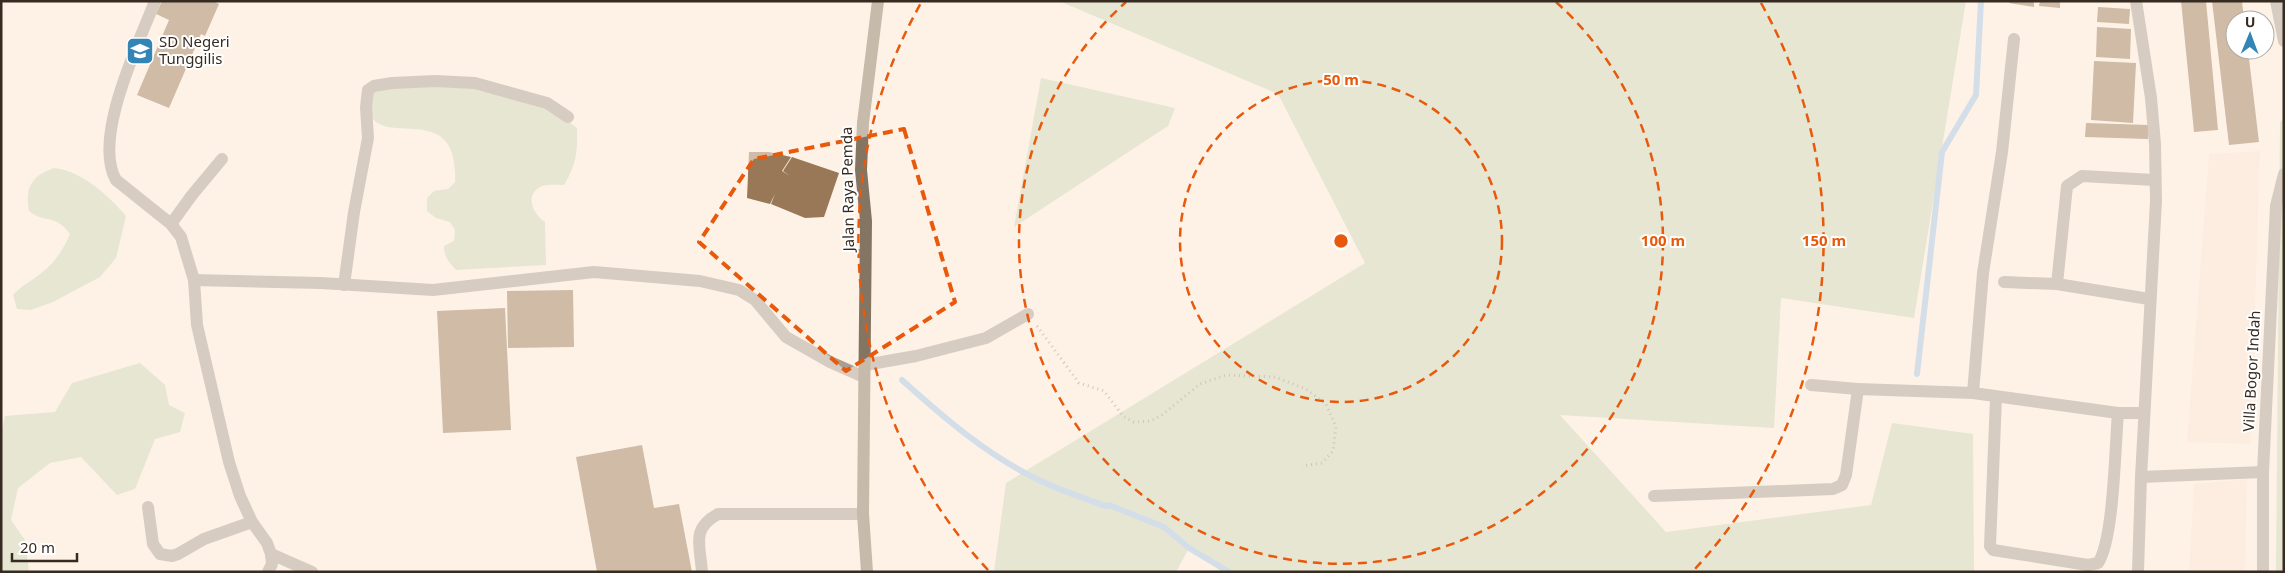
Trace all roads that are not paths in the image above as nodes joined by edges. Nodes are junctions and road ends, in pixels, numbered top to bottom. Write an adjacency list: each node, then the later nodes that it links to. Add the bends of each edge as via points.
1 (155, 1): 11 (street, via 113,118 109,161 116,180)
2 (878, 1): 18 (main road, Jalan Raya Pemda, via 863,123 861,170 866,221)
3 (2136, 1): 10 (street, via 2151,98)
4 (2276, 1): 6 (street)
5 (2014, 39): 21 (street, via 2002,152 1983,272)
6 (2284, 41)
7 (568, 117): 15 (street, via 547,103 475,83 392,83 368,90 368,138 352,220)
8 (222, 160): 11 (street)
9 (2284, 174): 25 (street, Villa Bogor Indah, via 2276,206)
10 (2154, 180): 14 (street, via 2082,176 2067,186); 16 (street, via 2156,201)
11 (171, 224): 12 (street, via 181,238)
12 (194, 280): 15 (street); 30 (street, via 197,325 210,390 228,462)
13 (2004, 282): 14 (street)
14 (2057, 284): 16 (street)
15 (344, 285): 18 (street, via 432,290 594,272 700,281 739,290 755,300 786,338 821,358)
16 (2149, 299): 23 (street)
17 (1028, 314): 18 (street, via 986,338)
18 (864, 371): 29 (main road, Jalan Raya Pemda)
19 (1811, 385): 20 (street)
20 (1858, 389): 21 (street); 27 (street, via 1842,485 1833,489)
21 (1973, 393): 22 (street)
22 (1996, 398): 24 (street); 24 (street, via 1990,546 1993,550 2088,565 2098,564 2108,535)
23 (2144, 413): 24 (street); 26 (street)
24 (2118, 414)
25 (2263, 472): 26 (street); 37 (street, Villa Bogor Indah)
26 (2141, 477): 36 (street)
27 (1654, 496)
28 (148, 507): 30 (street, via 153,544 160,554 172,556 204,539)
29 (863, 514): 34 (street, via 718,514 706,521 699,531); 35 (main road, Jalan Raya Pemda)
30 (252, 522): 31 (street)
31 (271, 554): 32 (street, via 272,564); 33 (street)
32 (268, 572)
33 (312, 572)
34 (702, 572)
35 (867, 572)
36 (2138, 572)
37 (2263, 572)

